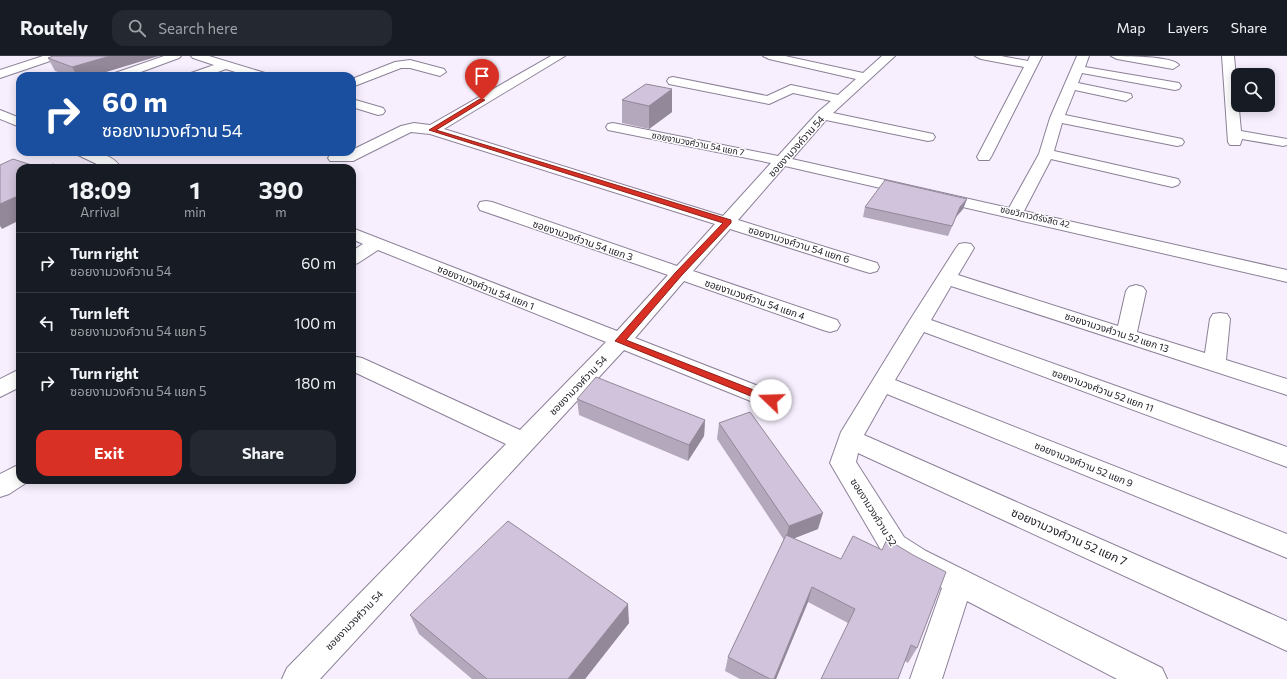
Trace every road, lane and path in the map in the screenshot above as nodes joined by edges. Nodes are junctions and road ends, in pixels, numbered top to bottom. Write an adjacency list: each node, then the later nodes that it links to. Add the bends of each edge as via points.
1 (55, 56): 18 (street)
2 (175, 56): 14 (street)
3 (197, 56): 11 (street)
4 (559, 56): 32 (street)
5 (769, 56): 12 (street)
6 (981, 56): 9 (street)
7 (1117, 56): 13 (street)
8 (1228, 56): 35 (street, via 1235,138)
9 (1034, 60): 40 (street)
10 (1080, 62): 21 (street); 22 (street)
11 (226, 65): 15 (street); 16 (street)
12 (875, 65): 24 (street, ซอยงามวงศ์วาน 54)
13 (1173, 65)
14 (130, 72)
15 (206, 72)
16 (248, 72)
17 (440, 72): 20 (street, via 410,64 399,65)
18 (0, 74)
19 (673, 80): 24 (street, via 769,100 791,89)
20 (356, 81)
21 (1070, 85): 23 (street); 29 (street)
22 (1175, 86)
23 (1126, 97)
24 (840, 99): 28 (street, ซอยงามวงศ์วาน 54)
25 (356, 105): 26 (street)
26 (378, 111)
27 (0, 114): 30 (street)
28 (823, 115): 33 (street); 42 (street, ซอยงามวงศ์วาน 54)
29 (1056, 118): 34 (street); 37 (street)
30 (16, 121)
31 (613, 127): 42 (street, ซอยงามวงศ์วาน 54 แยก 7)
32 (432, 130): 36 (street, ซอยงามวงศ์วาน 54 แยก 6, via 414,127 406,129); 47 (street, ซอยงามวงศ์วาน 54 แยก 6)
33 (928, 137)
34 (1177, 142)
35 (1283, 142)
36 (356, 154)
37 (1046, 154): 44 (street); 46 (street)
38 (91, 156): 43 (street)
39 (352, 156): 41 (street, ซอยงามวงศ์วาน 54 แยก 6)
40 (984, 157)
41 (335, 158)
42 (782, 161): 46 (street, ซอยวิภาวดีรังสิต 42); 47 (street, ซอยงามวงศ์วาน 54)
43 (109, 164)
44 (1172, 182)
45 (486, 206): 53 (street, ซอยงามวงศ์วาน 54 แยก 3)
46 (1016, 213): 54 (street, ซอยวิภาวดีรังสิต 42)
47 (728, 222): 52 (street, ซอยงามวงศ์วาน 54 แยก 6); 53 (street, ซอยงามวงศ์วาน 54)
48 (356, 235): 49 (street, ซอยงามวงศ์วาน 54 แยก 1)
49 (376, 244): 51 (street); 61 (street, ซอยงามวงศ์วาน 54 แยก 1)
50 (964, 248): 55 (street, ซอยงามวงศ์วาน 52)
51 (356, 256)
52 (870, 267)
53 (679, 274): 59 (street, ซอยงามวงศ์วาน 54 แยก 4); 61 (street, ซอยงามวงศ์วาน 54)
54 (1287, 276)
55 (946, 278): 58 (street, ซอยงามวงศ์วาน 52); 60 (street, ซอยงามวงศ์วาน 52 แยก 13)
56 (1136, 291): 60 (street)
57 (1220, 319): 63 (street)
58 (918, 323): 65 (street, ซอยงามวงศ์วาน 52); 71 (street, ซอยงามวงศ์วาน 52 แยก 11)
59 (830, 325)
60 (1126, 335): 63 (street, ซอยงามวงศ์วาน 52 แยก 13)
61 (620, 341): 68 (street, ซอยงามวงศ์วาน 54 แยก 1); 70 (street, ซอยงามวงศ์วาน 54)
62 (356, 364): 70 (street)
63 (1215, 364): 66 (street, ซอยงามวงศ์วาน 52 แยก 13)
64 (16, 379): 67 (street)
65 (882, 383): 69 (street, ซอยงามวงศ์วาน 52); 74 (street, ซอยงามวงศ์วาน 52 แยก 9)
66 (1287, 387)
67 (0, 389)
68 (771, 400)
69 (850, 438): 75 (street, ซอยงามวงศ์วาน 52, via 843,463 894,546); 76 (street, ซอยงามวงศ์วาน 52 แยก 7)
70 (524, 442): 77 (street, ซอยงามวงศ์วาน 54)
71 (1287, 457)
72 (16, 477): 73 (street)
73 (0, 487)
74 (1287, 546)
75 (959, 582): 78 (street); 79 (street, ซอยงามวงศ์วาน 52)
76 (1287, 636)
77 (298, 679)
78 (926, 679)
79 (1151, 679)

